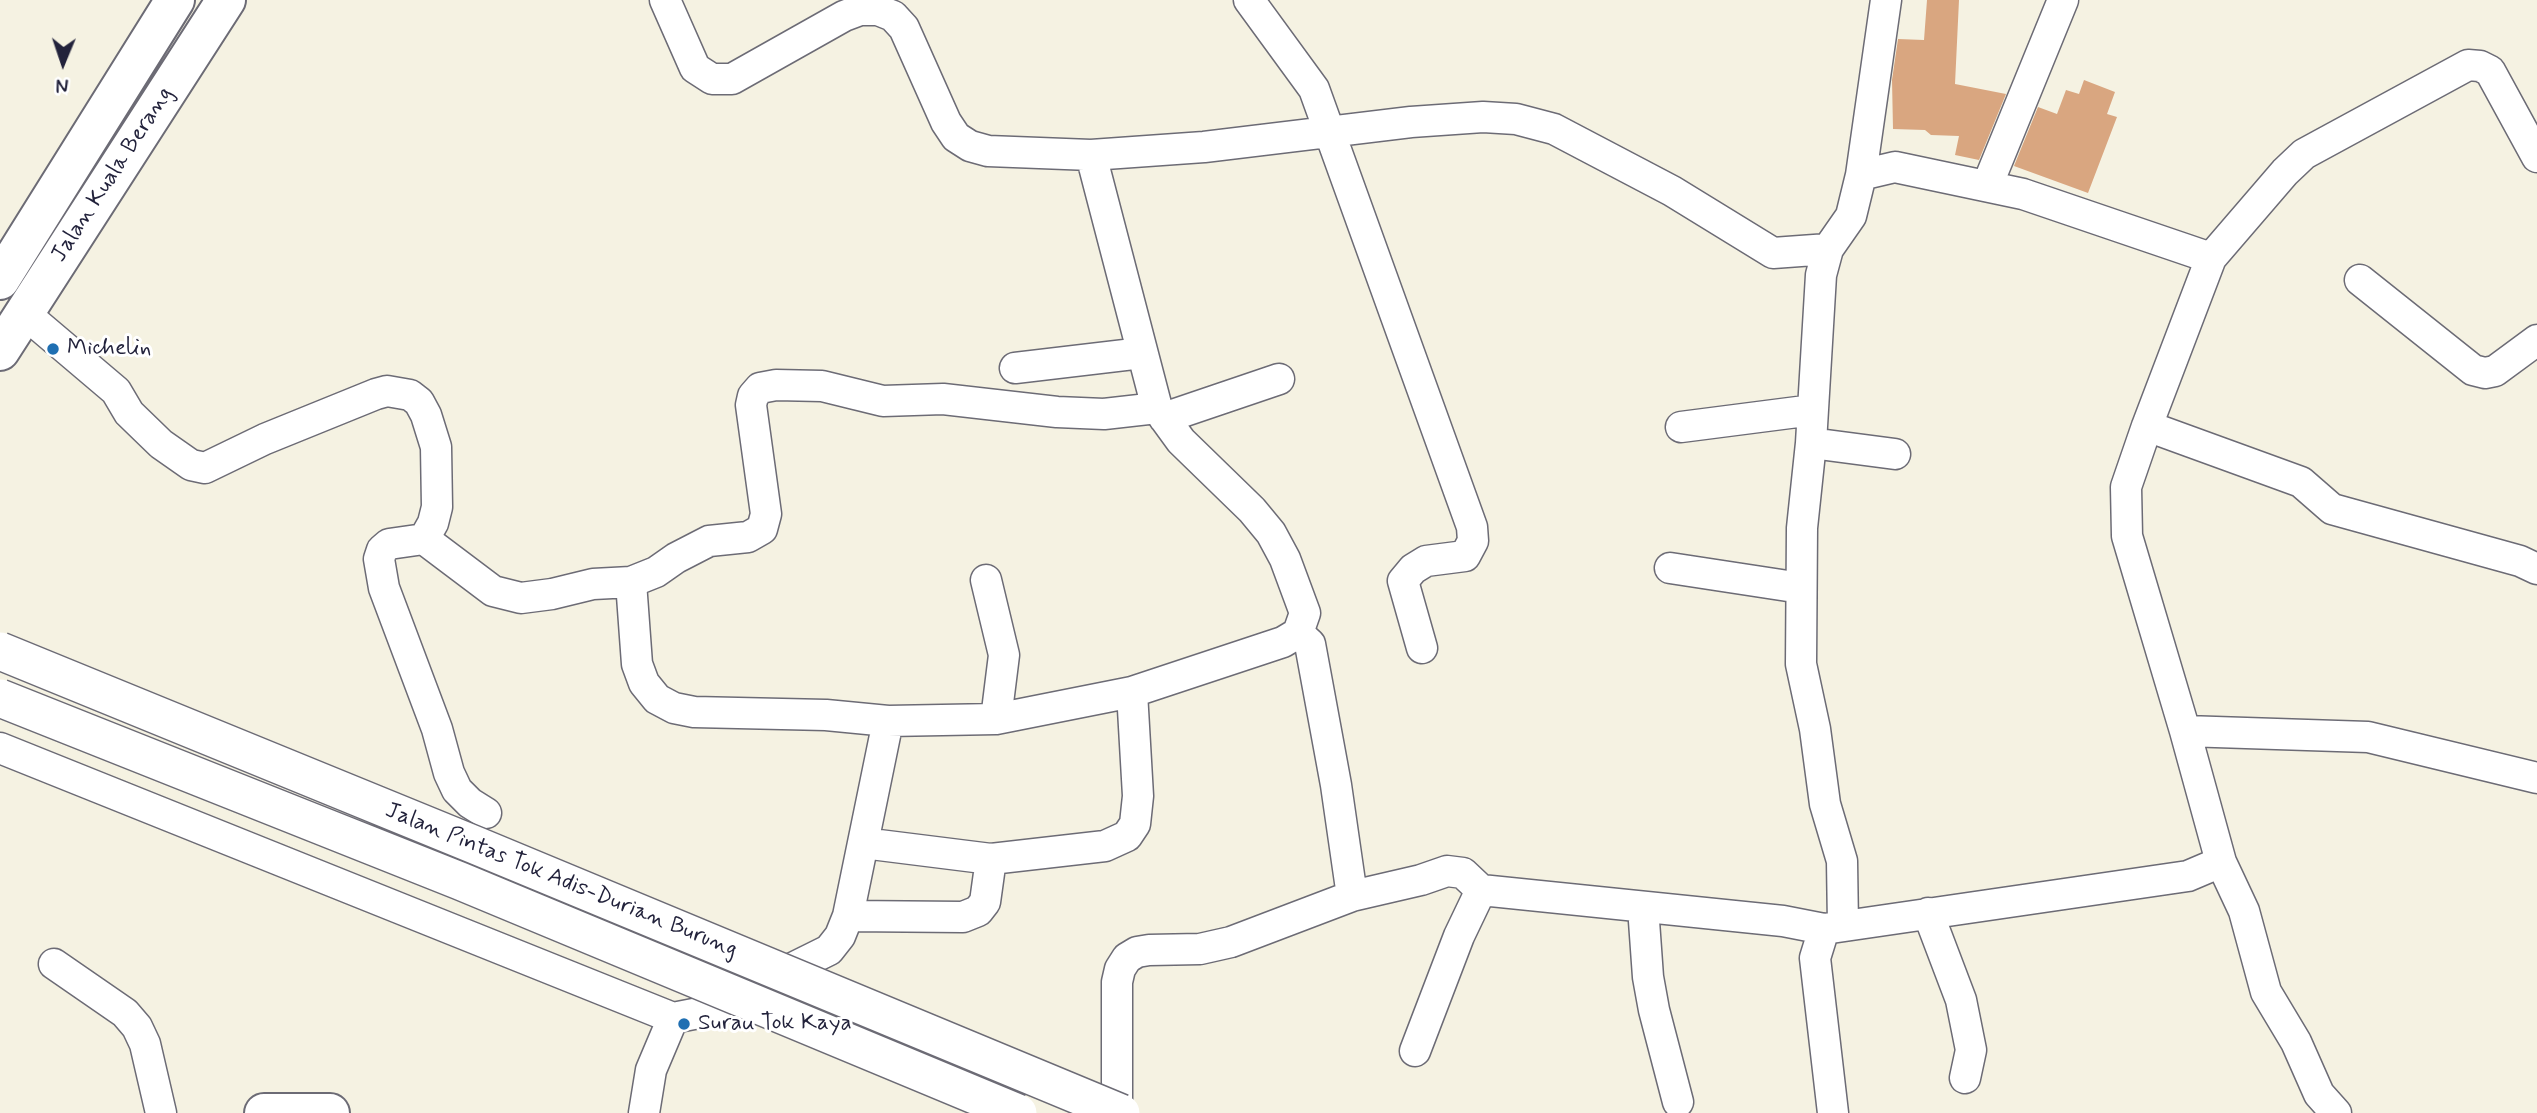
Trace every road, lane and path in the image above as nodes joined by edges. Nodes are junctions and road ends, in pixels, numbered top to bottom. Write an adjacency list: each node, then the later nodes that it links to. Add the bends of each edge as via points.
1 (175, 0): 9 (highway, Jalan Kuala Berang)
2 (189, 0): 9 (highway)
3 (226, 0): 19 (highway, Jalan Kuala Berang)
4 (665, 0): 8 (street, via 695,68 712,79 732,79 844,16)
5 (1249, 0): 10 (street, via 1314,89)
6 (1886, 0): 13 (street)
7 (2063, 0): 14 (street)
8 (885, 5): 11 (street, via 904,28 956,136 988,151)
9 (127, 73): 17 (highway, Jalan Kuala Berang)
10 (1329, 130): 11 (street, via 1204,147); 15 (street, via 1471,118 1516,119 1554,129 1672,191 1773,253); 38 (street, via 1472,527 1473,541 1465,556 1426,561 1403,581)
11 (1091, 155): 22 (street)
12 (2537, 157): 16 (street, via 2490,71 2468,65 2304,154)
13 (1861, 175): 14 (street, via 1895,167); 15 (street, via 1851,216)
14 (1987, 186): 16 (street)
15 (1828, 249): 25 (street, via 1821,275)
16 (2211, 258): 27 (street)
17 (0, 279)
18 (2360, 280): 20 (street, via 2473,370 2495,371)
19 (24, 313): 21 (highway, Jalan Kuala Berang); 31 (street, via 116,391 129,413 160,444 191,465 205,468 376,394 410,394 426,415 436,447 437,508)
20 (2537, 340)
21 (0, 351)
22 (1142, 353): 23 (street); 26 (street)
23 (1016, 368)
24 (1279, 379): 26 (street)
25 (1813, 410): 28 (street); 29 (street)
26 (1160, 413): 35 (street, via 1057,412 943,399 883,401 822,386 760,388 751,405 766,514 762,528 748,537 709,541); 37 (street, via 1181,441 1271,533 1305,612)
27 (2147, 426): 33 (street, via 2301,482 2332,509); 44 (street, via 2126,487 2127,536)
28 (1681, 427)
29 (1811, 443): 30 (street); 36 (street)
30 (1895, 454)
31 (424, 539): 35 (street, via 493,591 521,598); 47 (street, via 389,544 382,550 379,569 449,773 457,790)
32 (1670, 568): 36 (street)
33 (2537, 569)
34 (986, 580): 42 (street, via 1004,655)
35 (631, 582): 43 (street, via 637,664 643,683 666,704 694,712 826,715)
36 (1801, 588): 56 (street, via 1801,664 1825,804 1842,861)
37 (1298, 633): 40 (street); 52 (street, via 1310,644)
38 (1422, 648)
39 (0, 651): 68 (main road, Jalan Pintas Tok Adis-Durian Burung, bridge)
40 (1132, 692): 42 (street); 49 (street, via 1138,796 1135,824 1127,836 1105,846)
41 (0, 698): 67 (main road, Jalan Pintas Tok Adis-Durian Burung, bridge, via 460,881)
42 (996, 719): 43 (street)
43 (888, 722): 48 (street)
44 (2185, 731): 46 (street, via 2368,737); 50 (street)
45 (0, 748): 58 (street)
46 (2537, 778)
47 (486, 813)
48 (863, 843): 49 (street); 55 (street)
49 (991, 859): 55 (street, via 985,902 963,917)
50 (2221, 862): 54 (street, via 2188,876); 62 (street, via 2244,911 2266,992 2296,1042)
51 (1481, 890): 52 (street, via 1463,873 1447,871); 53 (street); 59 (street)
52 (1352, 895): 68 (street, via 1231,942 1200,949 1149,950 1127,958 1118,982)
53 (1643, 907): 56 (street); 61 (street, via 1648,977)
54 (1928, 914): 56 (street); 60 (street, via 1961,1000 1971,1050)
55 (848, 916): 58 (street, via 829,950 704,1012)
56 (1833, 928): 69 (street, via 1815,958)
57 (54, 964): 63 (street, via 125,1013 137,1027)
58 (673, 1018): 66 (street, via 651,1070)
59 (1415, 1051)
60 (1965, 1078)
61 (1678, 1102)
62 (2323, 1110)
63 (160, 1113)
64 (264, 1113): 65 (highway)
65 (330, 1113)
66 (644, 1113)
67 (1018, 1113)
68 (1119, 1113)
69 (1833, 1113)

